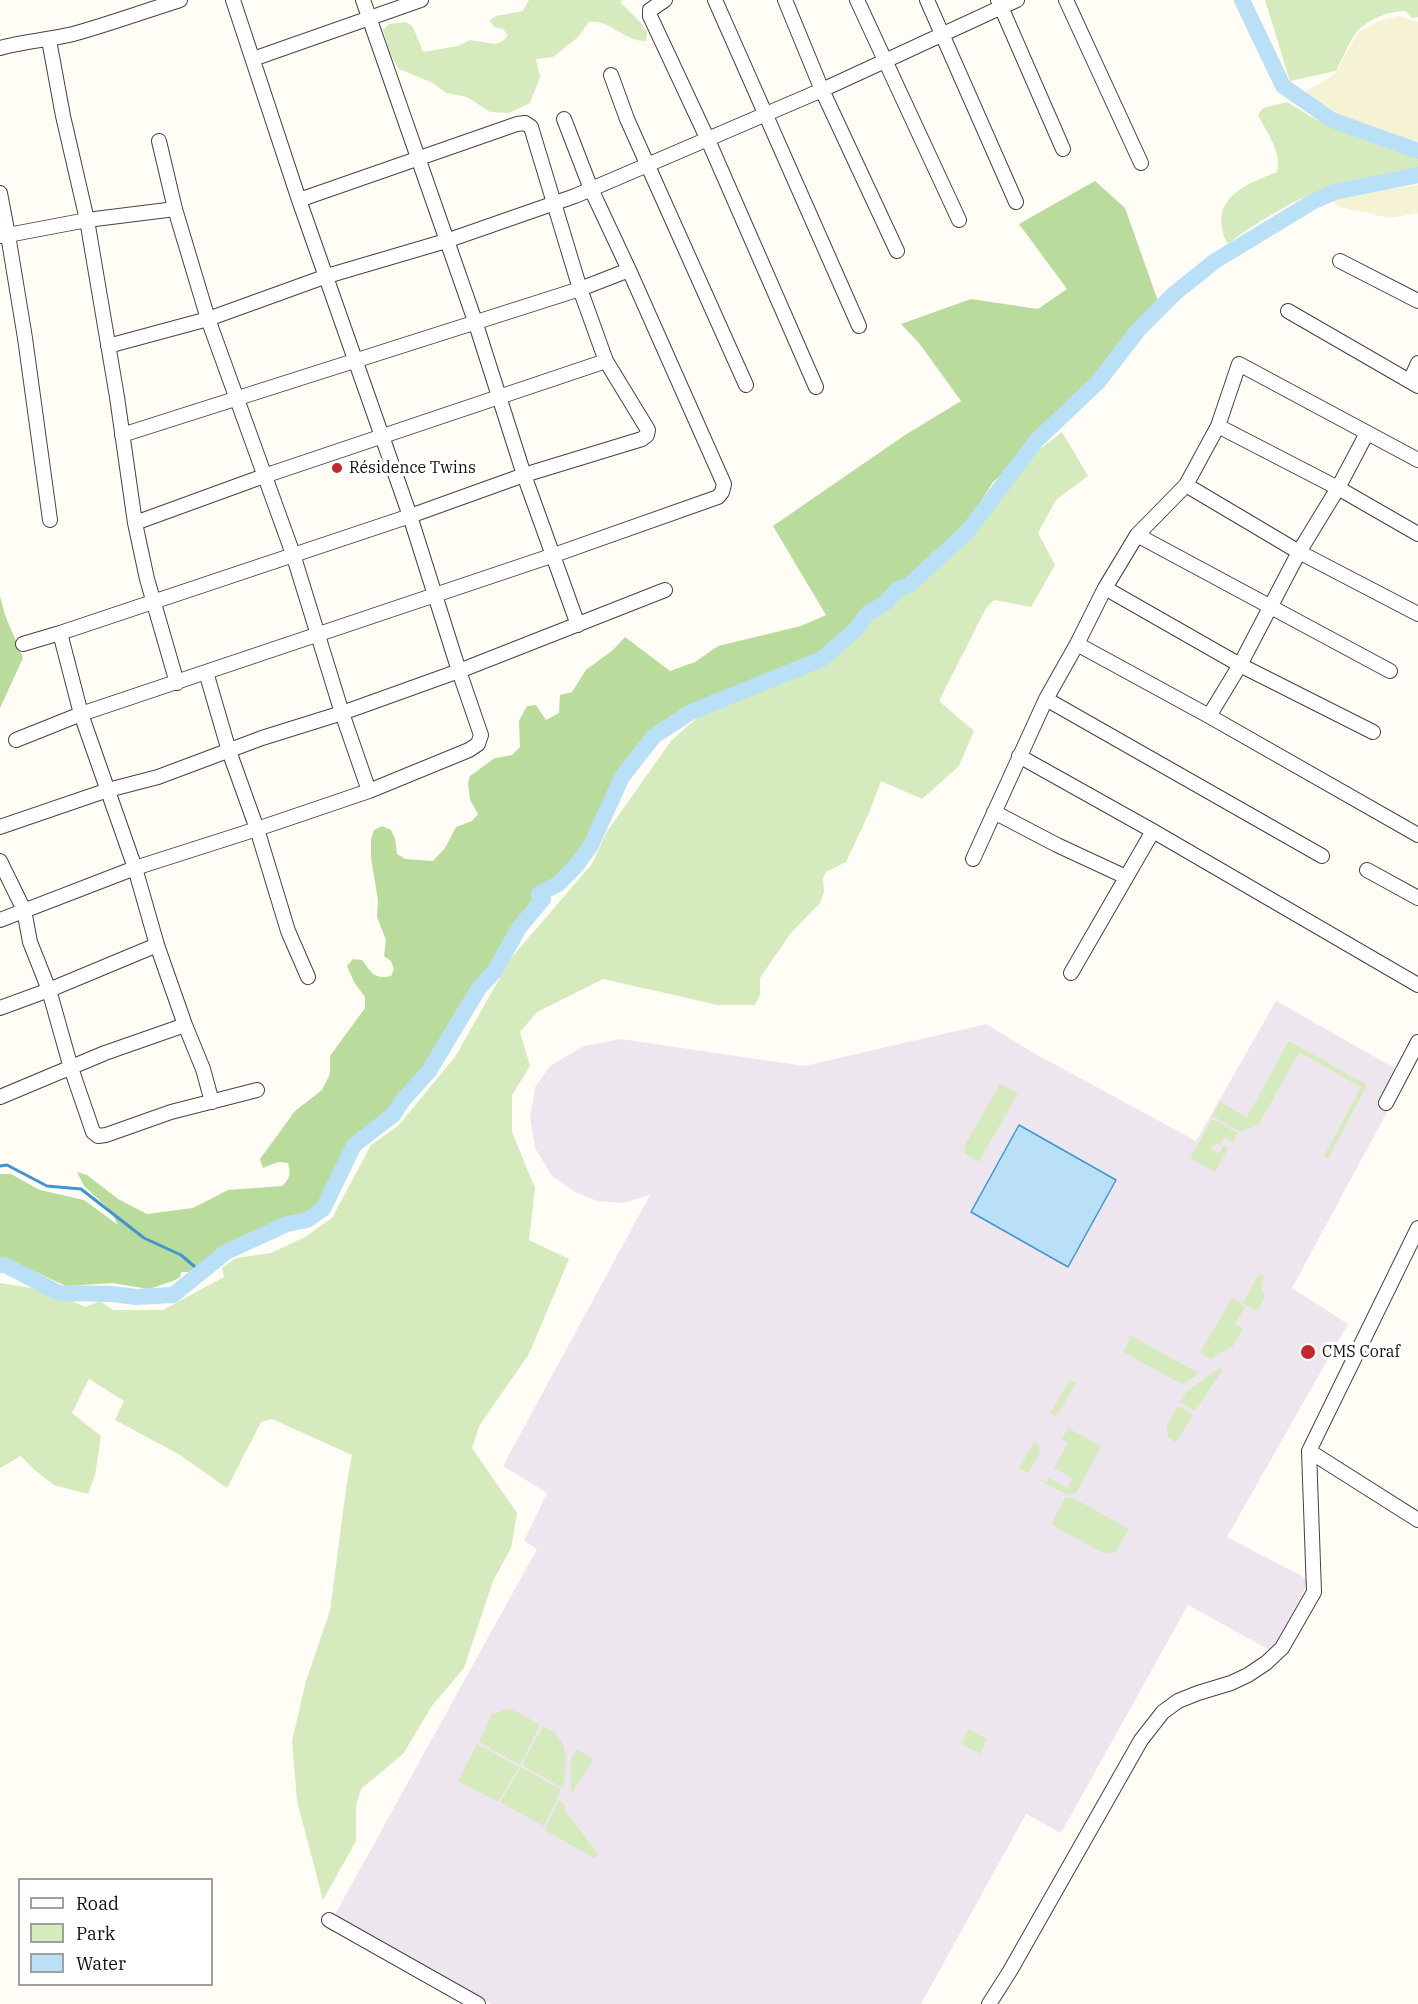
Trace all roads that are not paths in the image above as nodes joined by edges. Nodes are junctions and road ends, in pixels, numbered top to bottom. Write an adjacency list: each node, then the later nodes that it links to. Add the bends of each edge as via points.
1 (180, 0): 15 (street)
2 (233, 0): 17 (street)
3 (363, 0): 13 (street)
4 (421, 0): 13 (street)
5 (665, 0): 23 (street, via 650,10 650,16)
6 (715, 0): 21 (street)
7 (784, 0): 20 (street)
8 (857, 0): 18 (street)
9 (927, 0): 14 (street)
10 (1017, 0): 12 (street)
11 (1066, 0): 27 (street)
12 (999, 4): 14 (street); 25 (street)
13 (369, 19): 17 (street); 26 (street)
14 (943, 34): 18 (street); 32 (street)
15 (49, 40): 16 (street); 35 (street)
16 (0, 48)
17 (253, 59): 31 (street)
18 (885, 60): 20 (street); 36 (street)
19 (611, 75): 28 (street)
20 (822, 90): 21 (street); 39 (street)
21 (765, 115): 23 (street); 48 (street)
22 (564, 119): 29 (street)
23 (708, 140): 28 (street); 55 (street)
24 (159, 141): 34 (street)
25 (1063, 149)
26 (419, 159): 31 (street); 33 (street, via 525,123 531,127); 38 (street)
27 (1141, 163)
28 (647, 166): 29 (street); 54 (street)
29 (591, 189): 33 (street); 41 (street)
30 (0, 193): 37 (street)
31 (299, 200): 42 (street)
32 (1016, 202)
33 (555, 203): 38 (street); 43 (street)
34 (175, 209): 35 (street); 46 (street)
35 (87, 220): 37 (street); 49 (street)
36 (959, 220)
37 (4, 236): 68 (street, via 26,338)
38 (446, 241): 42 (street); 47 (street)
39 (897, 251)
40 (1340, 261): 44 (street)
41 (629, 270): 43 (street); 74 (street, via 724,484 722,492 718,497)
42 (327, 276): 46 (street); 50 (street)
43 (580, 289): 47 (street); 51 (street)
44 (1418, 301)
45 (1288, 311): 53 (street)
46 (208, 319): 49 (street); 57 (street)
47 (475, 321): 50 (street); 56 (street)
48 (859, 326)
49 (108, 346): 60 (street)
50 (355, 359): 57 (street); 61 (street)
51 (606, 361): 56 (street); 63 (street, via 648,430 647,435)
52 (1418, 363): 53 (street)
53 (1414, 383)
54 (746, 386)
55 (816, 387)
56 (498, 396): 61 (street); 63 (street)
57 (236, 400): 60 (street); 64 (street)
58 (1218, 426): 59 (street, via 1239,364); 65 (street); 66 (street)
59 (1367, 433): 62 (street); 66 (street)
60 (122, 435): 69 (street)
61 (382, 438): 64 (street); 67 (street)
62 (1418, 460)
63 (524, 475): 67 (street); 74 (street)
64 (264, 476): 69 (street); 73 (street)
65 (1186, 485): 71 (street); 72 (street)
66 (1338, 488): 70 (street); 72 (street)
67 (410, 516): 73 (street); 77 (street)
68 (50, 519)
69 (135, 523): 78 (street)
70 (1418, 534)
71 (1137, 535): 75 (street); 79 (street)
72 (1299, 552): 79 (street); 80 (street)
73 (292, 554): 78 (street); 83 (street)
74 (554, 555): 77 (street); 81 (street)
75 (1105, 588): 85 (street); 86 (street)
76 (665, 590): 81 (street)
77 (434, 595): 83 (street); 87 (street)
78 (153, 602): 82 (street); 90 (street)
79 (1272, 606): 86 (street); 88 (street)
80 (1418, 614)
81 (578, 625): 87 (street)
82 (60, 633): 84 (street); 93 (street)
83 (317, 634): 89 (street); 92 (street)
84 (22, 644)
85 (1077, 644): 91 (street); 94 (street)
86 (1240, 665): 94 (street); 95 (street)
87 (459, 671): 92 (street); 100 (street, via 481,735 478,744)
88 (1390, 671)
89 (206, 672): 90 (street); 97 (street)
90 (177, 683): 93 (street)
91 (1046, 699): 98 (street); 106 (street)
92 (342, 712): 97 (street); 100 (street)
93 (81, 714): 96 (street); 99 (street)
94 (1209, 716): 105 (street)
95 (1373, 732)
96 (16, 740)
97 (229, 751): 99 (street); 103 (street)
98 (1019, 756): 101 (street); 104 (street)
99 (108, 790): 102 (street); 109 (street)
100 (369, 791): 103 (street)
101 (994, 812): 107 (street); 111 (street)
102 (0, 827)
103 (257, 830): 109 (street); 117 (street, via 288,931)
104 (1153, 831): 111 (street); 118 (street)
105 (1418, 835)
106 (1322, 856)
107 (973, 859)
108 (0, 861): 113 (street)
109 (135, 868): 113 (street); 115 (street)
110 (1367, 870): 112 (street)
111 (1126, 877): 116 (street)
112 (1418, 898)
113 (24, 910): 114 (street); 119 (street, via 30,942)
114 (0, 920)
115 (157, 945): 119 (street); 121 (street)
116 (1071, 973)
117 (308, 977)
118 (1418, 985)
119 (49, 990): 120 (street); 123 (street)
120 (0, 1008)
121 (185, 1025): 123 (street); 126 (street)
122 (1418, 1042): 127 (street)
123 (71, 1068): 125 (street); 126 (street, via 93,1132 98,1136)
124 (256, 1090): 126 (street)
125 (0, 1097)
126 (212, 1102)
127 (1386, 1103)
128 (1418, 1228): 129 (street)
129 (1309, 1451): 130 (street); 133 (street, via 1314,1592 1282,1648 1248,1675 1198,1692 1163,1712 1141,1740)
130 (1418, 1520)
131 (329, 1920): 132 (street)
132 (478, 2004)
133 (989, 2004)

